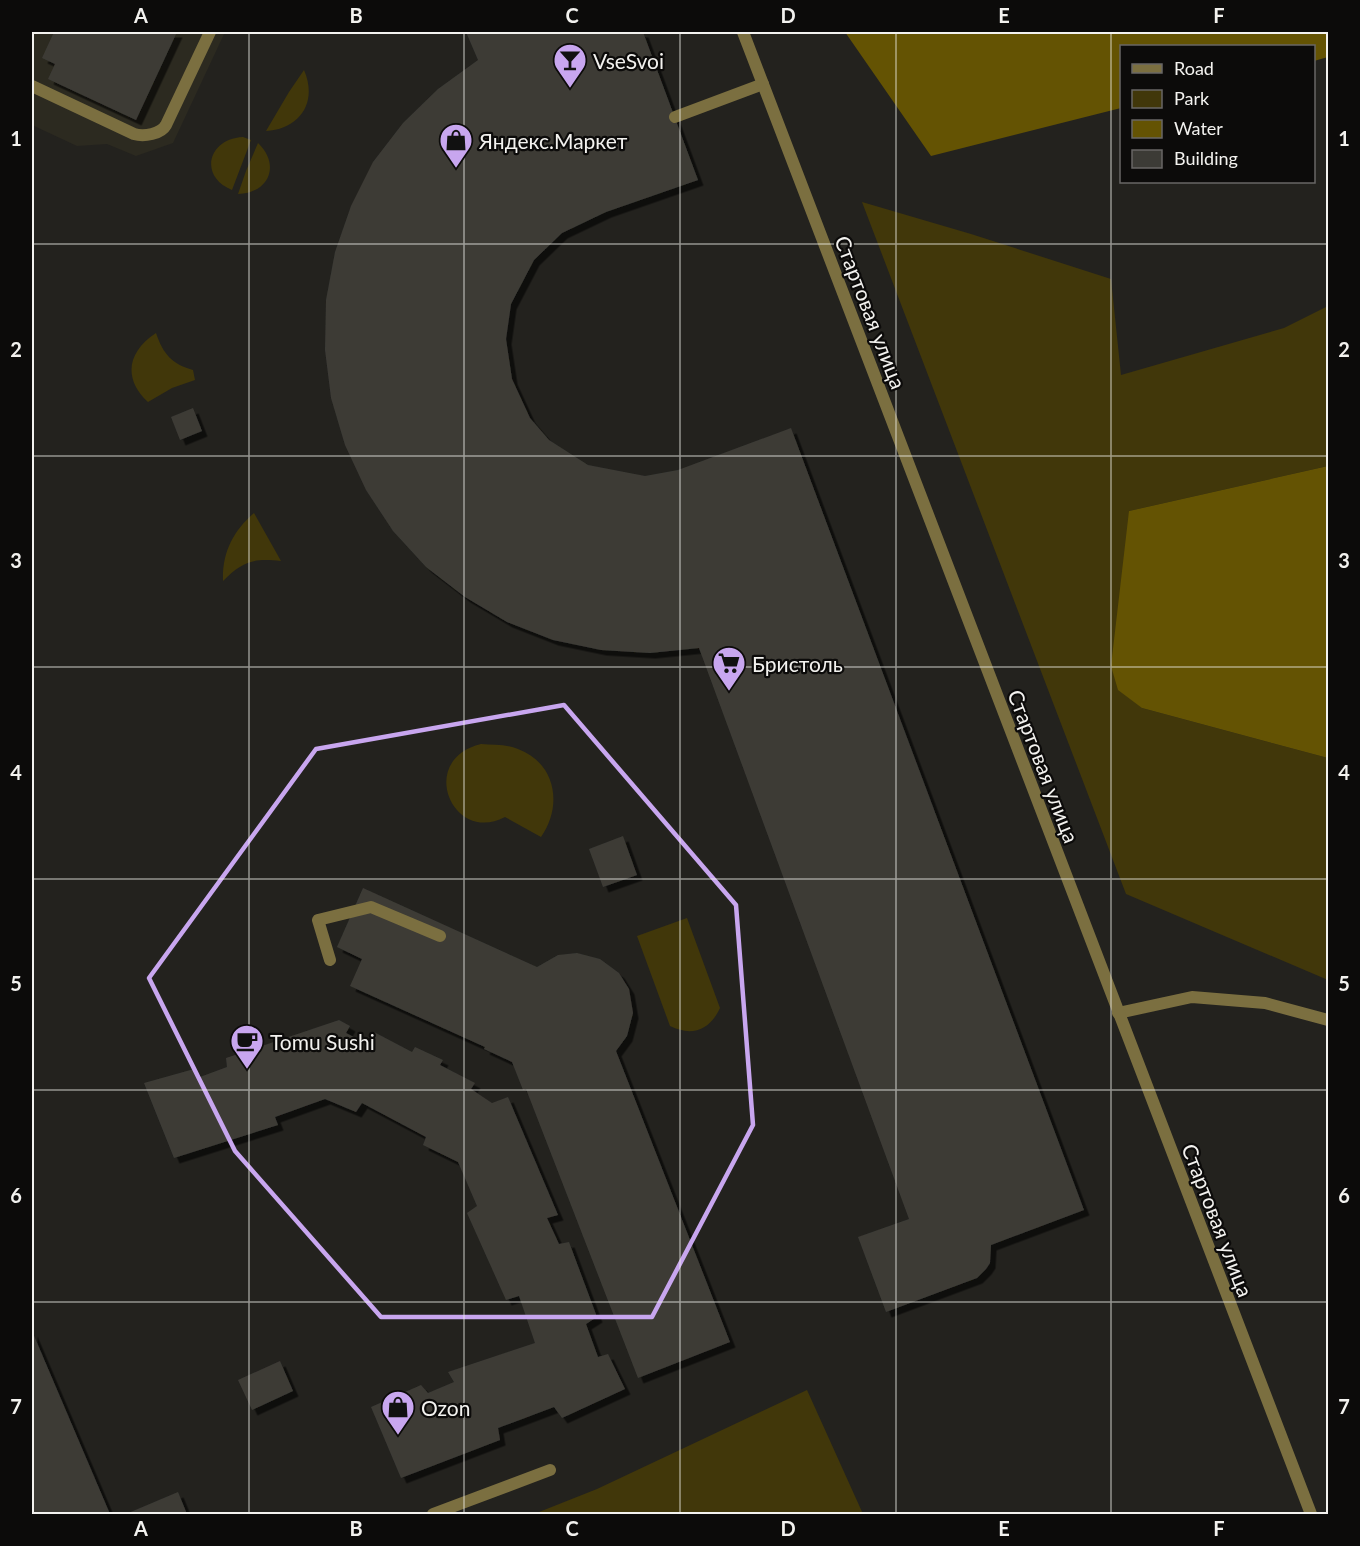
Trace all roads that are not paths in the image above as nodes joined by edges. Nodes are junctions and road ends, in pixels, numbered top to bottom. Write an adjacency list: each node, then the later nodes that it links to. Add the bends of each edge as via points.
1 (210, 32): 4 (street, via 166,125 144,136)
2 (743, 32): 3 (street, Стартовая улица)
3 (763, 84): 5 (street); 8 (street, Стартовая улица)
4 (32, 86)
5 (675, 117)
6 (440, 936): 7 (street, via 371,907 318,920)
7 (330, 960)
8 (1118, 1013): 9 (street, via 1192,997 1265,1003); 12 (street, Стартовая улица)
9 (1329, 1020)
10 (550, 1470): 11 (street)
11 (434, 1515)
12 (1311, 1515)

